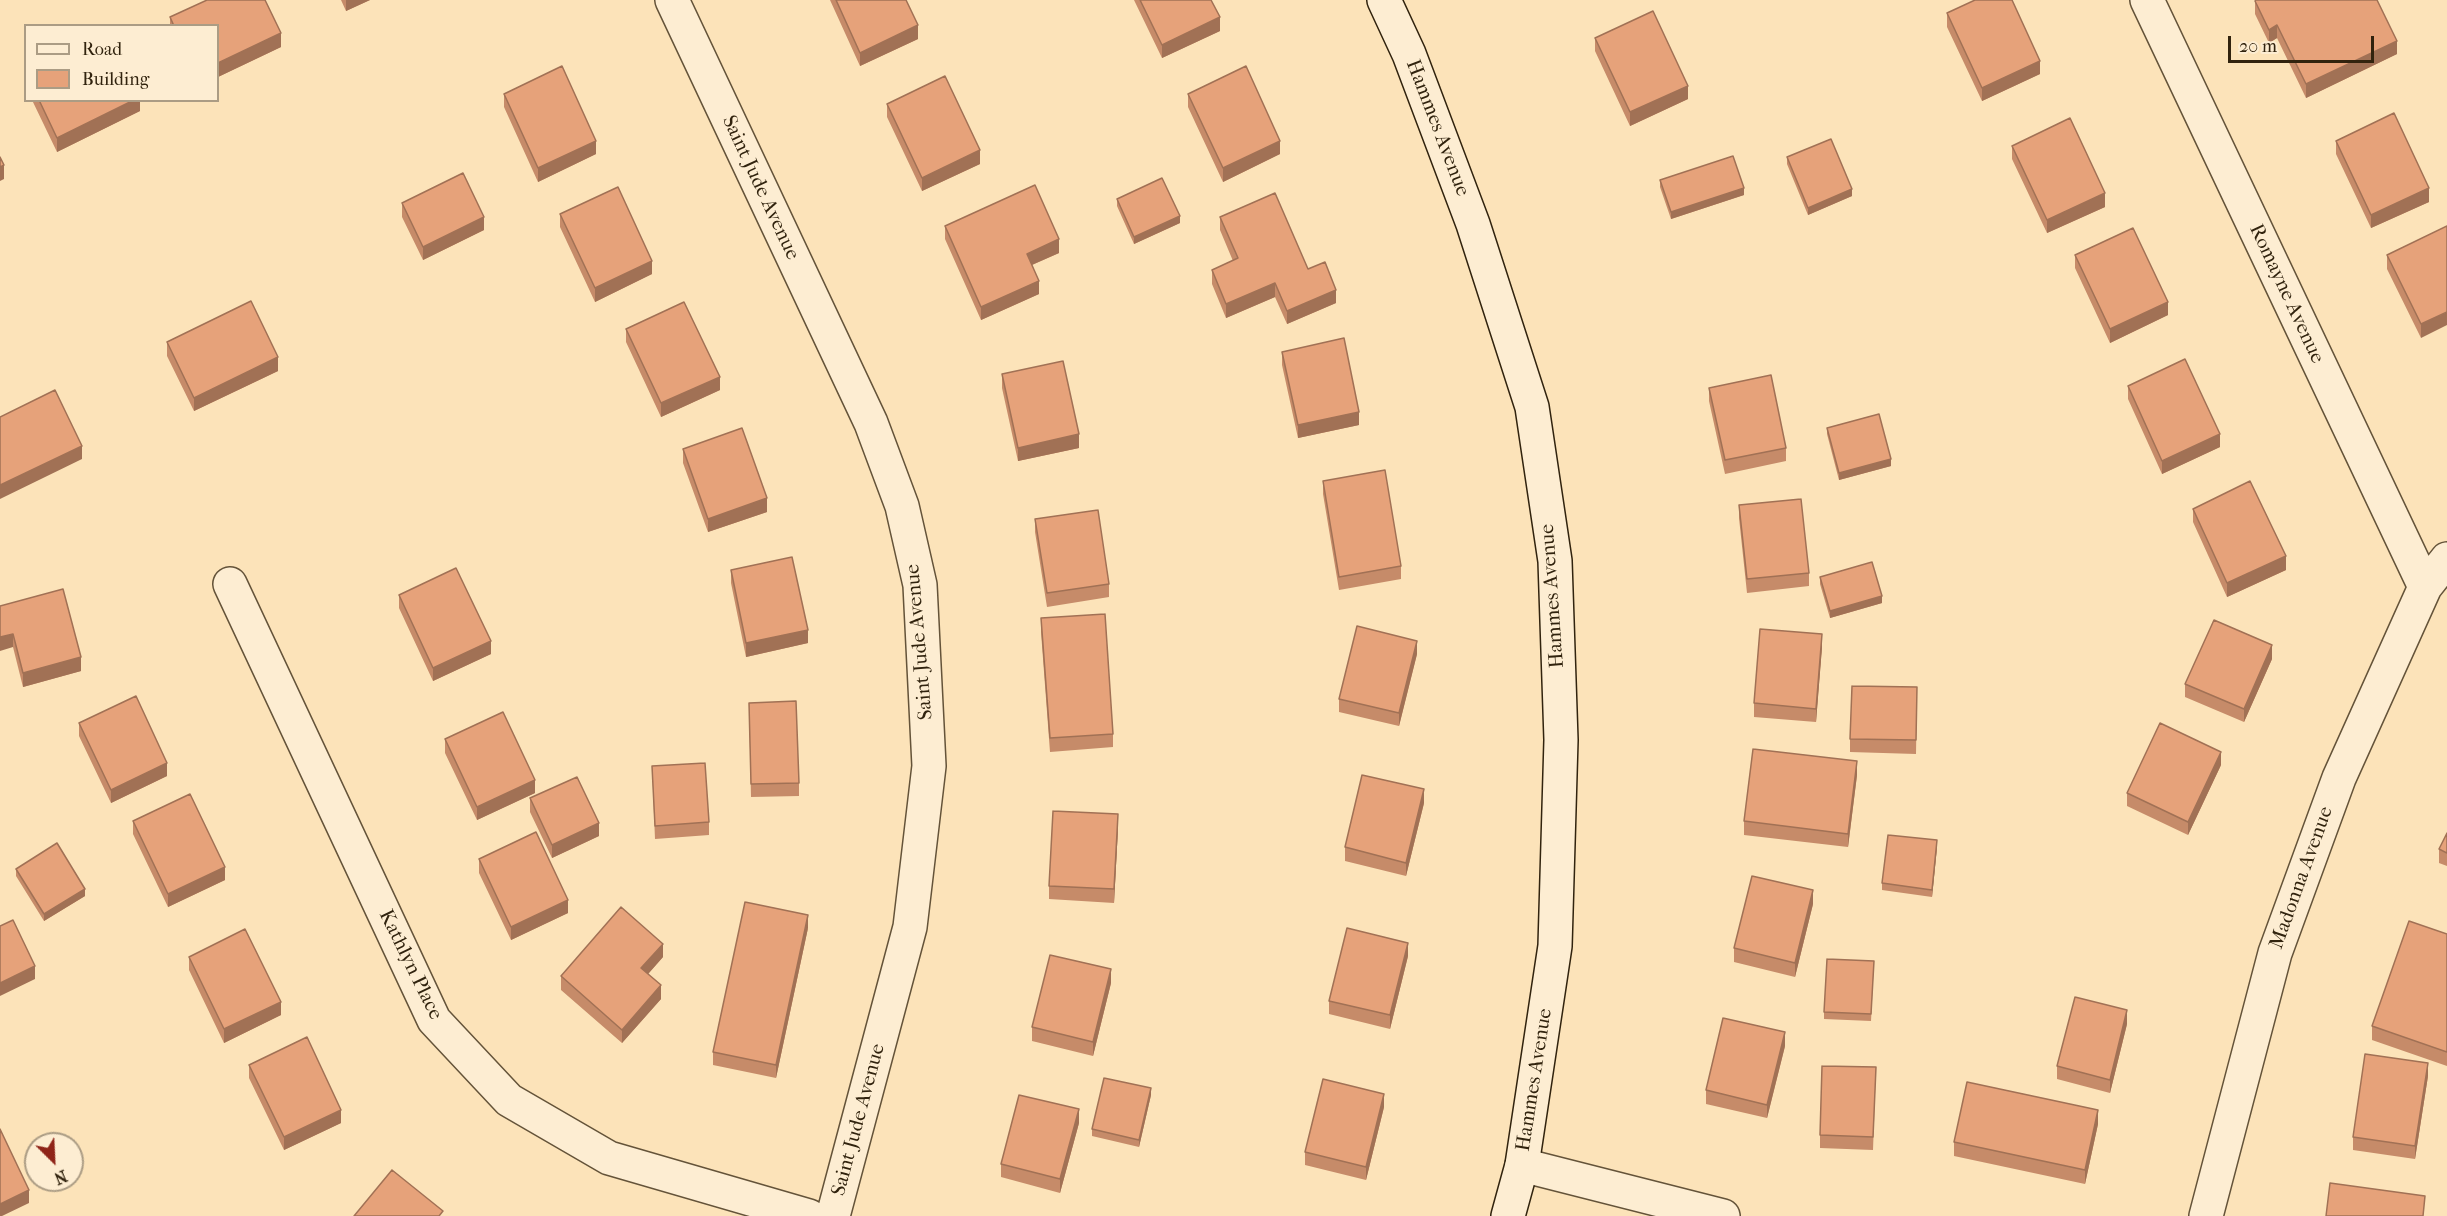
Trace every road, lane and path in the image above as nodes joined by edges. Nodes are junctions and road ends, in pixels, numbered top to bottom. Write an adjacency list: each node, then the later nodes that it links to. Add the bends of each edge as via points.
1 (672, 0): 9 (street, Saint Jude Avenue, via 871,423 902,506 920,585 929,766 910,927)
2 (1384, 0): 7 (street, Hammes Avenue, via 1409,54 1473,224 1532,407 1555,561 1560,740 1556,946)
3 (2147, 0): 6 (street, Romayne Avenue)
4 (2447, 559): 6 (street, Madonna Avenue)
5 (230, 584): 8 (street, Kathlyn Place, via 434,1020 509,1100 609,1158)
6 (2425, 587): 12 (street, Madonna Avenue, via 2339,778 2275,953)
7 (1522, 1165): 10 (street, Hammes Avenue); 11 (street)
8 (809, 1216)
9 (833, 1216)
10 (1508, 1216)
11 (1723, 1216)
12 (2206, 1216)

